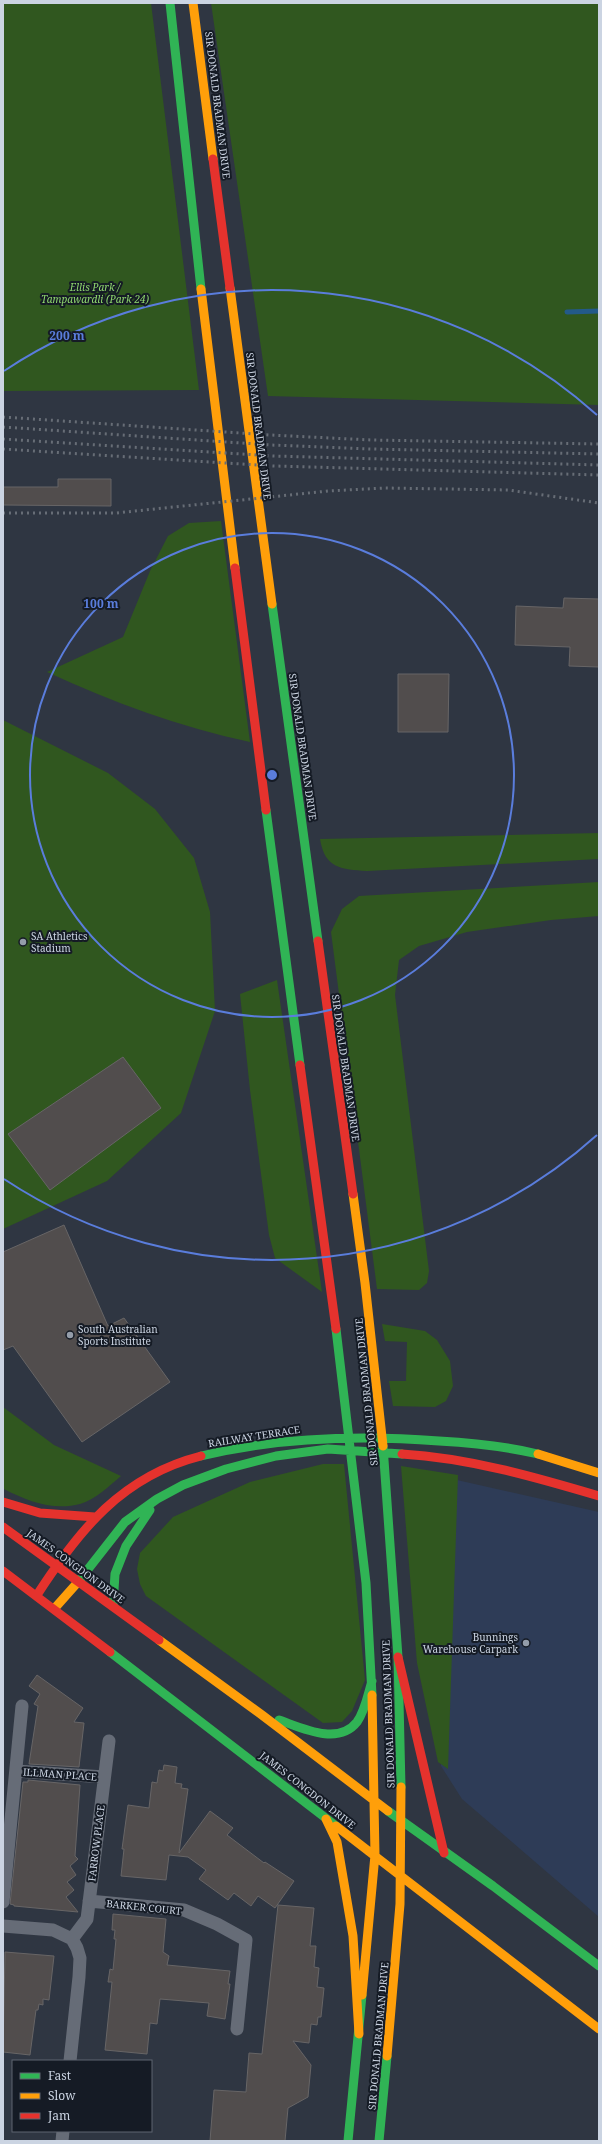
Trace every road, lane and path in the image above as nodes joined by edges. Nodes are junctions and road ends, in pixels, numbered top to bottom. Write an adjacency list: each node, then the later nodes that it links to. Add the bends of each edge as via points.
1 (170, 3): 16 (main road, SIR DONALD BRADMAN DRIVE, via 214,404 282,935 330,1281 366,1583)
2 (193, 3): 15 (main road, SIR DONALD BRADMAN DRIVE, via 261,526 365,1283 385,1467)
3 (599, 1473): 7 (main road, RAILWAY TERRACE, via 518,1449 469,1443 336,1437 289,1440 205,1454 151,1474 122,1493)
4 (599, 1496): 5 (main road, via 537,1478 466,1462 418,1455 328,1449 276,1456 226,1469 183,1485)
5 (157, 1499): 11 (main road, via 126,1522); 13 (main road, via 126,1546 115,1574)
6 (3, 1502): 7 (main road, via 40,1513)
7 (94, 1517): 9 (main road, RAILWAY TERRACE)
8 (3, 1527): 9 (main road, JAMES CONGDON DRIVE)
9 (56, 1565): 11 (main road, JAMES CONGDON DRIVE); 12 (main road, RAILWAY TERRACE)
10 (3, 1571): 12 (main road, JAMES CONGDON DRIVE)
11 (78, 1582): 13 (main road, JAMES CONGDON DRIVE); 14 (main road)
12 (37, 1595): 14 (main road, JAMES CONGDON DRIVE)
13 (113, 1606): 18 (main road, JAMES CONGDON DRIVE)
14 (54, 1609): 23 (main road, JAMES CONGDON DRIVE)
15 (398, 1657): 24 (main road, SIR DONALD BRADMAN DRIVE); 25 (main road)
16 (372, 1682): 18 (main road, via 357,1722 344,1732 324,1735); 22 (main road, SIR DONALD BRADMAN DRIVE)
17 (22, 1706): 20 (street, ILLMAN PLACE)
18 (262, 1715): 22 (main road, JAMES CONGDON DRIVE)
19 (109, 1741): 21 (street, FARROW PLACE)
20 (16, 1770): 21 (street, ILLMAN PLACE); 29 (street, ILLMAN PLACE)
21 (104, 1777): 28 (street, FARROW PLACE)
22 (374, 1801): 24 (main road, JAMES CONGDON DRIVE); 26 (main road, SIR DONALD BRADMAN DRIVE)
23 (326, 1817): 26 (main road, JAMES CONGDON DRIVE); 35 (main road, via 337,1842 353,1936)
24 (402, 1822): 25 (main road, JAMES CONGDON DRIVE); 27 (main road, SIR DONALD BRADMAN DRIVE)
25 (444, 1853): 32 (main road, JAMES CONGDON DRIVE, via 493,1886)
26 (375, 1856): 27 (main road, JAMES CONGDON DRIVE); 35 (main road, SIR DONALD BRADMAN DRIVE)
27 (401, 1876): 34 (main road, JAMES CONGDON DRIVE); 38 (main road, SIR DONALD BRADMAN DRIVE)
28 (89, 1901): 31 (street, FARROW PLACE, via 87,1919); 33 (street, BARKER COURT, via 184,1910 246,1940)
29 (3, 1902)
30 (3, 1926): 31 (street, via 53,1930)
31 (72, 1939): 36 (street, via 80,1958)
32 (599, 1966)
33 (237, 2029)
34 (599, 2029)
35 (358, 2034): 37 (main road, SIR DONALD BRADMAN DRIVE)
36 (70, 2060)
37 (348, 2141)
38 (379, 2141)

